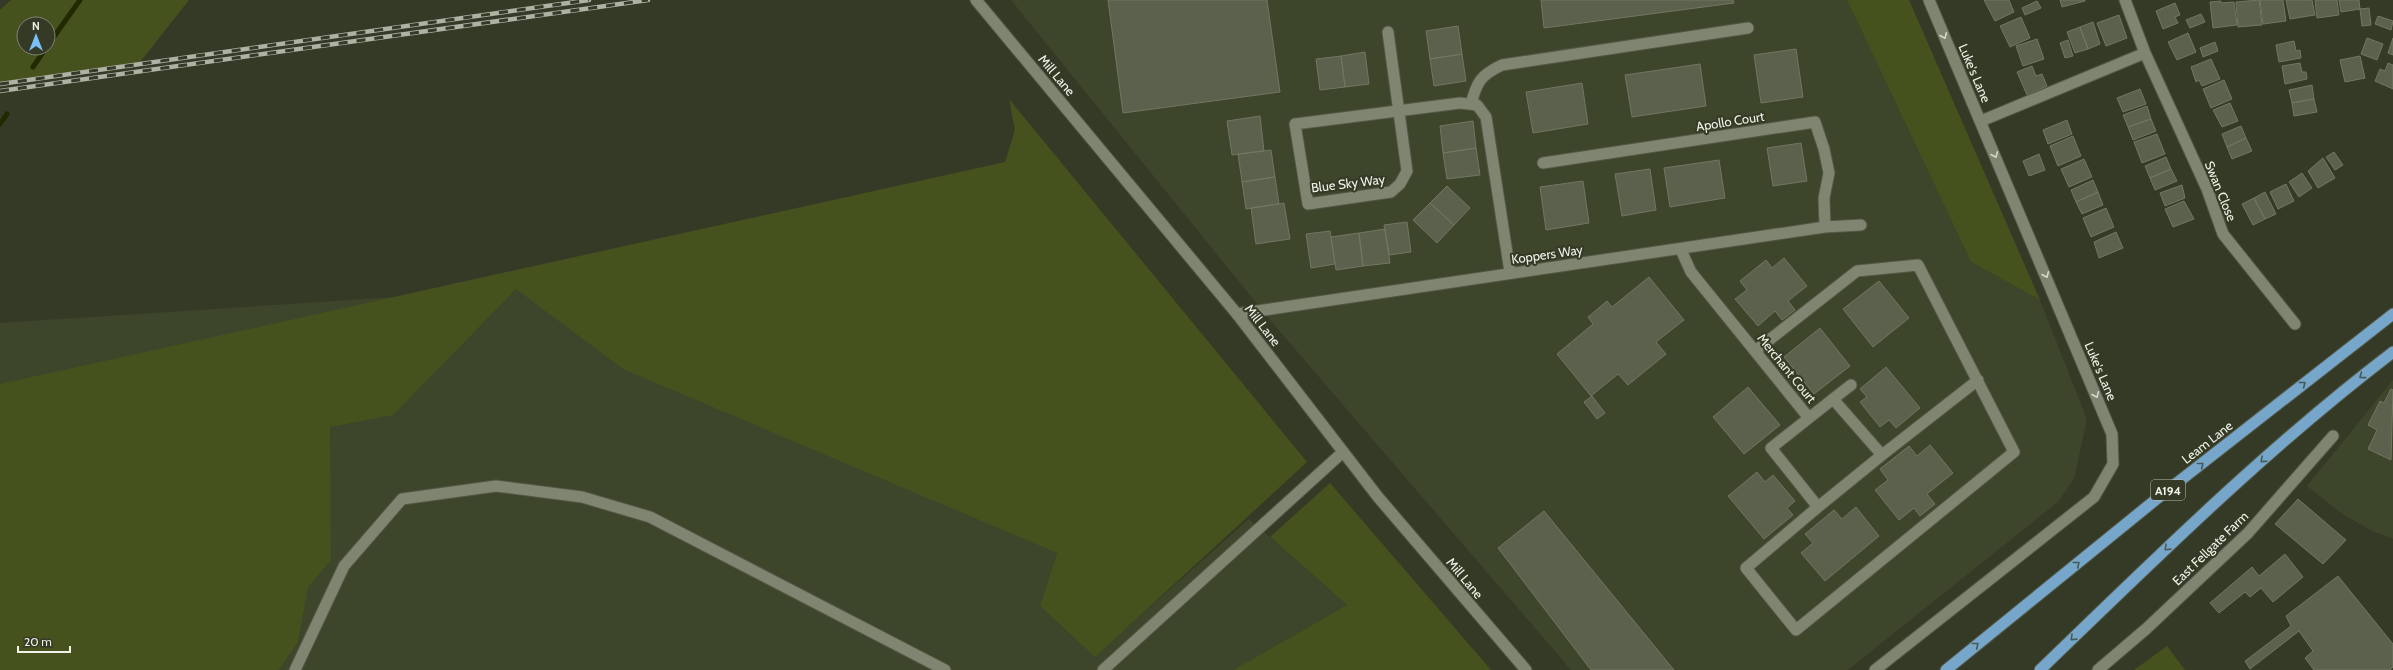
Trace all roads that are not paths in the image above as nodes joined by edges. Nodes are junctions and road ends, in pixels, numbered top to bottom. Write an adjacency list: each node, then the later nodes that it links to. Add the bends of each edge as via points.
1 (976, 0): 15 (street, Mill Lane)
2 (1929, 0): 9 (street, Luke's Lane, one-way to 9)
3 (2125, 0): 6 (street, Swan Close)
4 (1748, 28): 7 (street, via 1502,65 1485,73 1476,86)
5 (1388, 32): 8 (street)
6 (2145, 53): 9 (street); 17 (street, Swan Close, via 2207,189 2223,234)
7 (1471, 104): 8 (street, Blue Sky Way, via 1460,103); 14 (street, via 1477,105 1486,116)
8 (1398, 111): 8 (street, Blue Sky Way, via 1295,124 1308,204 1391,192 1400,184 1407,171)
9 (1981, 121): 32 (street, Luke's Lane, one-way to 32, via 2112,434 2113,464 2094,497)
10 (1543, 163): 12 (street, Apollo Court, via 1815,122 1829,173 1824,198)
11 (1861, 224): 12 (street, Koppers Way)
12 (1825, 227): 13 (street, Koppers Way)
13 (1681, 250): 14 (street, Koppers Way); 18 (street, Merchant Court, via 1691,272)
14 (1510, 272): 15 (street, Koppers Way)
15 (1237, 314): 25 (street, Mill Lane)
16 (2393, 314): 33 (highway, Leam Lane / A194, one-way to 16, via 2159,497)
17 (2296, 324)
18 (1755, 351): 20 (street, via 1857,271 1918,265); 23 (street, Merchant Court)
19 (2393, 352): 34 (highway, one-way to 34, via 2332,399 2196,521)
20 (1978, 380): 26 (street); 27 (street, via 2014,452 1796,630 1746,568)
21 (1851, 384): 22 (street)
22 (1833, 399): 23 (street, Merchant Court); 26 (street, Merchant Court)
23 (1809, 418): 27 (street, via 1771,448)
24 (2333, 436): 35 (street, East Fellgate Farm, via 2248,533 2146,629)
25 (1343, 452): 30 (street); 31 (street, Mill Lane, via 1378,497)
26 (1882, 455): 27 (street)
27 (1818, 507)
28 (295, 670): 29 (street, via 344,566 402,499 496,486 582,497 650,517)
29 (945, 670)
30 (1103, 670)
31 (1526, 670)
32 (1875, 670)
33 (1946, 670)
34 (2040, 670)
35 (2098, 670)

